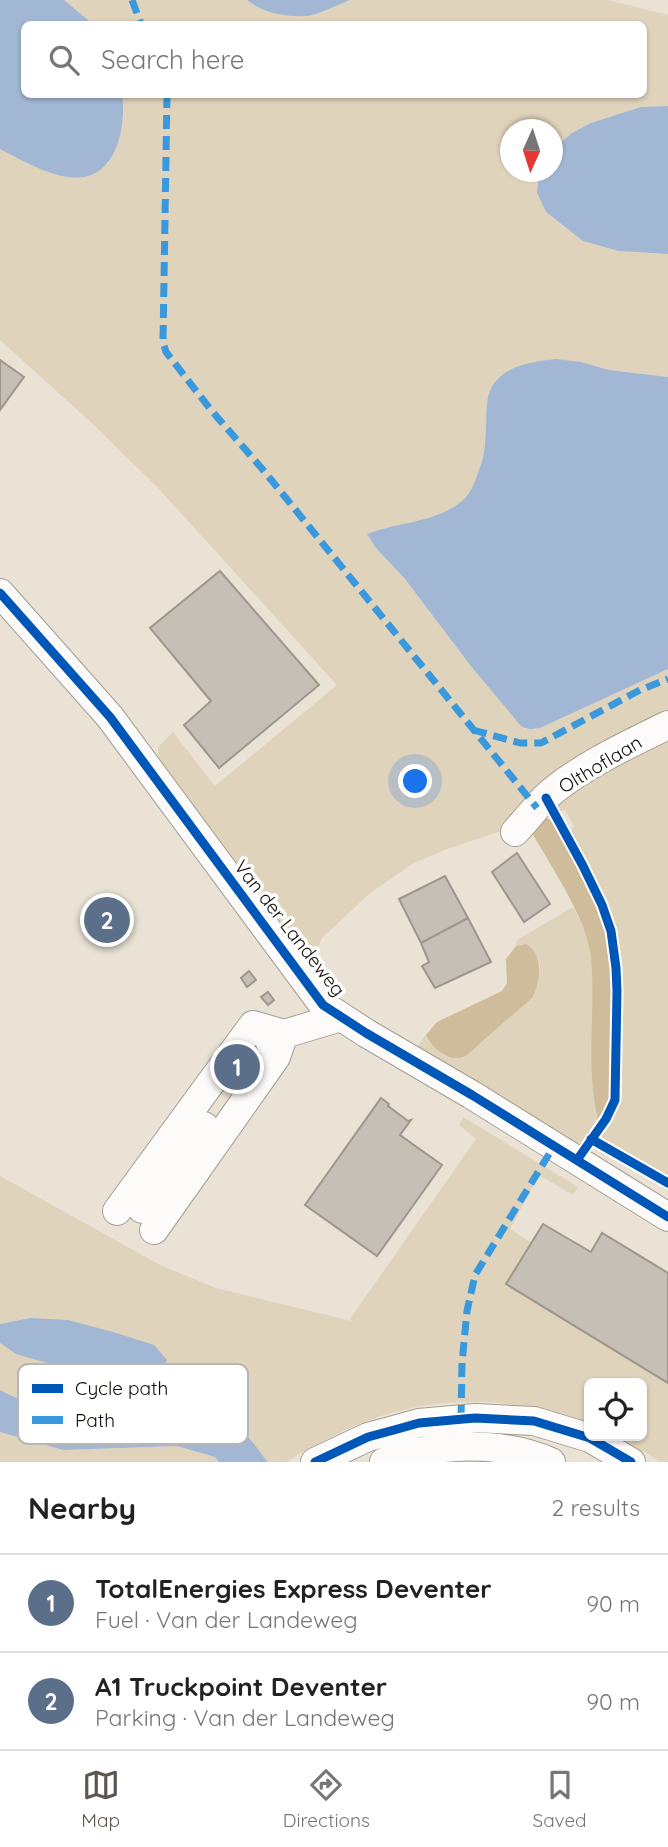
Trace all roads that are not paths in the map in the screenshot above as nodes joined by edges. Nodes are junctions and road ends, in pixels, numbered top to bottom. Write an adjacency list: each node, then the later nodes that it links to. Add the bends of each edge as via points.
1 (0, 593): 4 (street, Van der Landeweg, via 110,717 324,1004)
2 (668, 726): 3 (street, Olthoflaan, via 576,775 546,798)
3 (515, 832)
4 (341, 1017): 5 (street); 6 (street, Van der Landeweg)
5 (284, 1034): 5 (street, via 253,1026 135,1220 276,1057)
6 (668, 1217)
7 (316, 1462): 10 (street, via 381,1433 419,1423 475,1418 534,1421 590,1438)
8 (384, 1462): 9 (street, via 403,1455 477,1447 536,1455)
9 (551, 1462)
10 (631, 1462)

